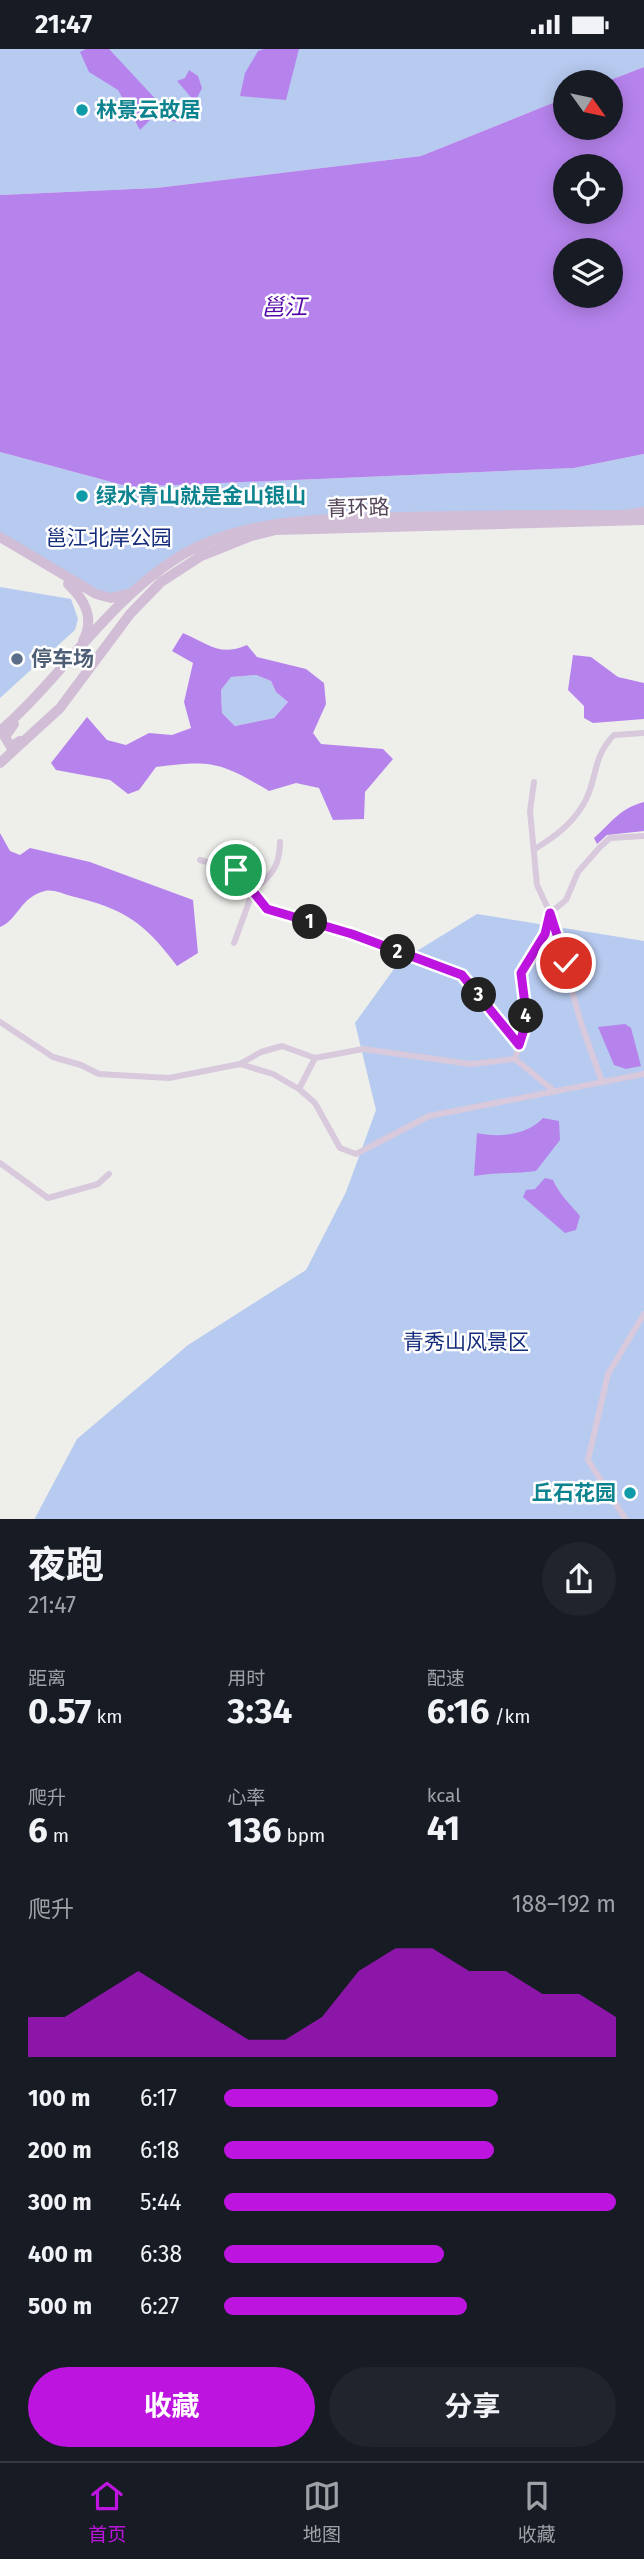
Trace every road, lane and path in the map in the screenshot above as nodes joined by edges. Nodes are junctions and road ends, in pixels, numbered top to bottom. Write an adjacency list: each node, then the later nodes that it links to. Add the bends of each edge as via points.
1 (644, 512): 5 (main road, 青环路, via 362,518 246,529 174,559)
2 (644, 520): 9 (main road, 青环路, via 363,526 276,530 251,536 201,556 152,590)
3 (0, 537): 4 (main road)
4 (58, 573): 5 (main road, via 103,597); 6 (main road, via 79,595 89,621 85,638)
5 (135, 592): 6 (main road, 青环路)
6 (63, 669): 7 (main road, 青环路)
7 (24, 710): 8 (main road, 青环路); 9 (main road, via 5,737 11,747)
8 (2, 729)
9 (40, 729): 11 (main road, 青环路)
10 (644, 733): 15 (street, via 614,735 600,748 584,803 562,831)
11 (0, 764)
12 (534, 782): 15 (street, via 530,811)
13 (644, 836): 18 (street, via 611,838 600,847 578,872 566,899)
14 (280, 842): 17 (street, via 280,861)
15 (534, 849): 18 (street, via 537,885)
16 (200, 860): 17 (street, via 236,870)
17 (253, 891): 19 (street); 21 (street, via 267,909 352,934 462,975)
18 (550, 913): 21 (street, via 545,934 521,973 527,1020); 26 (street)
19 (234, 943)
20 (0, 1022): 24 (street, via 53,1057 99,1075 169,1077)
21 (519, 1045): 23 (street)
22 (315, 1058): 23 (street, via 363,1049 471,1064); 24 (street, via 282,1046); 27 (street)
23 (515, 1059): 28 (street)
24 (240, 1064): 27 (street)
25 (644, 1074): 26 (street)
26 (603, 1082): 28 (street)
27 (299, 1089): 28 (street, via 315,1103 340,1148 356,1154 429,1116)
28 (554, 1091)
29 (0, 1163): 30 (street, via 48,1198 98,1184)
30 (109, 1174)
31 (644, 1314): 32 (street, via 608,1374 588,1460)
32 (625, 1519)

